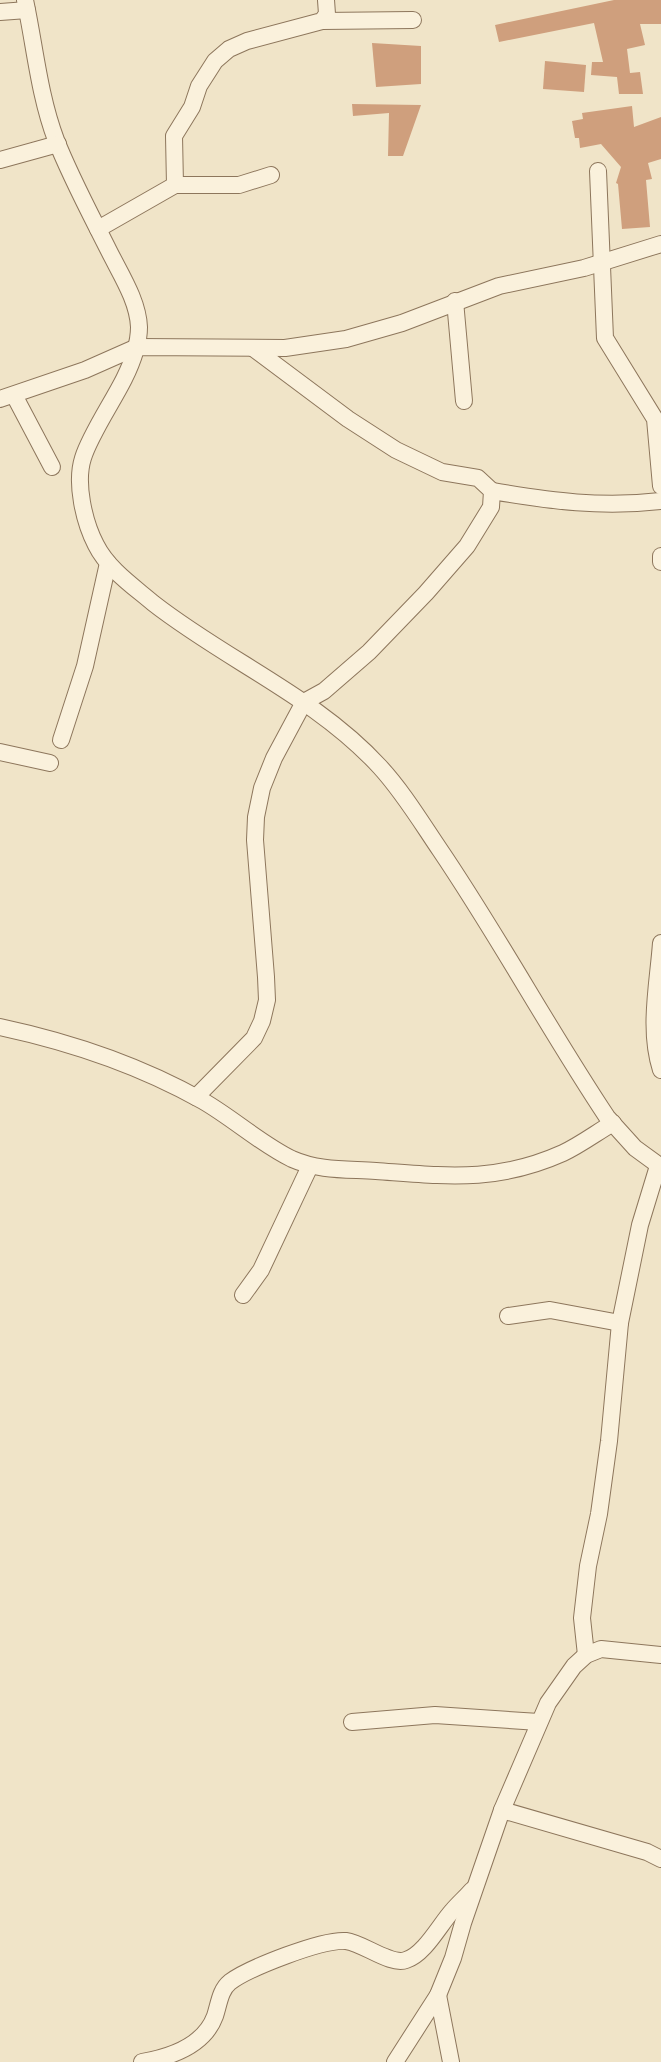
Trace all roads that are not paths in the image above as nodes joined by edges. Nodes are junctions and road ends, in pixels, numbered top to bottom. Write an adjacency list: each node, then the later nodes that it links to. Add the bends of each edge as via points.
1 (326, 0): 5 (street, via 327,14)
2 (26, 5): 3 (street); 6 (street, via 48,117)
3 (0, 12)
4 (413, 20): 5 (street)
5 (322, 21): 10 (street, via 247,41 215,61 174,136)
6 (58, 144): 7 (street); 11 (street)
7 (0, 160)
8 (597, 170): 13 (street)
9 (271, 175): 10 (street, via 239,185)
10 (176, 185): 11 (street)
11 (98, 229): 15 (street, via 138,315)
12 (661, 244): 13 (street)
13 (601, 263): 14 (street, via 499,286); 20 (street, via 605,338 655,419)
14 (456, 301): 16 (street, via 346,339); 18 (street)
15 (137, 346): 16 (street); 17 (street); 25 (street, via 82,461 80,479 89,528)
16 (253, 348): 21 (street, via 396,450 442,472 478,478)
17 (7, 397): 19 (street)
18 (464, 401)
19 (52, 467)
20 (661, 486)
21 (492, 491): 22 (street, via 584,504 623,506); 26 (street, via 491,508 467,546 426,593 369,652)
22 (661, 501)
23 (661, 556): 24 (street)
24 (661, 562)
25 (108, 563): 26 (street, via 171,617); 27 (street, via 85,666)
26 (304, 702): 33 (street, via 274,758 256,817 267,1000 262,1021 254,1038); 34 (street, via 353,741 405,799)
27 (61, 740)
28 (0, 752): 29 (street)
29 (50, 763)
30 (661, 943): 32 (street, via 655,1025)
31 (0, 1027): 33 (street, via 90,1052)
32 (661, 1070)
33 (196, 1097): 35 (street)
34 (612, 1123): 35 (street, via 565,1152 519,1169 472,1177); 36 (street)
35 (310, 1166): 37 (street, via 261,1270)
36 (660, 1166): 39 (street, via 640,1225)
37 (243, 1295)
38 (508, 1316): 39 (street, via 550,1310)
39 (620, 1323): 40 (street, via 609,1441 582,1618)
40 (586, 1655): 41 (street, via 601,1649); 43 (street, via 548,1703)
41 (661, 1655)
42 (352, 1722): 43 (street, via 435,1715)
43 (540, 1722): 44 (street)
44 (502, 1810): 45 (street); 46 (street)
45 (661, 1859)
46 (475, 1887): 47 (street); 48 (street, via 407,1960 398,1962 348,1941 278,1959 230,1982 211,2026 200,2039 175,2054)
47 (438, 1995): 49 (street); 50 (street)
48 (142, 2062)
49 (395, 2062)
50 (451, 2062)

